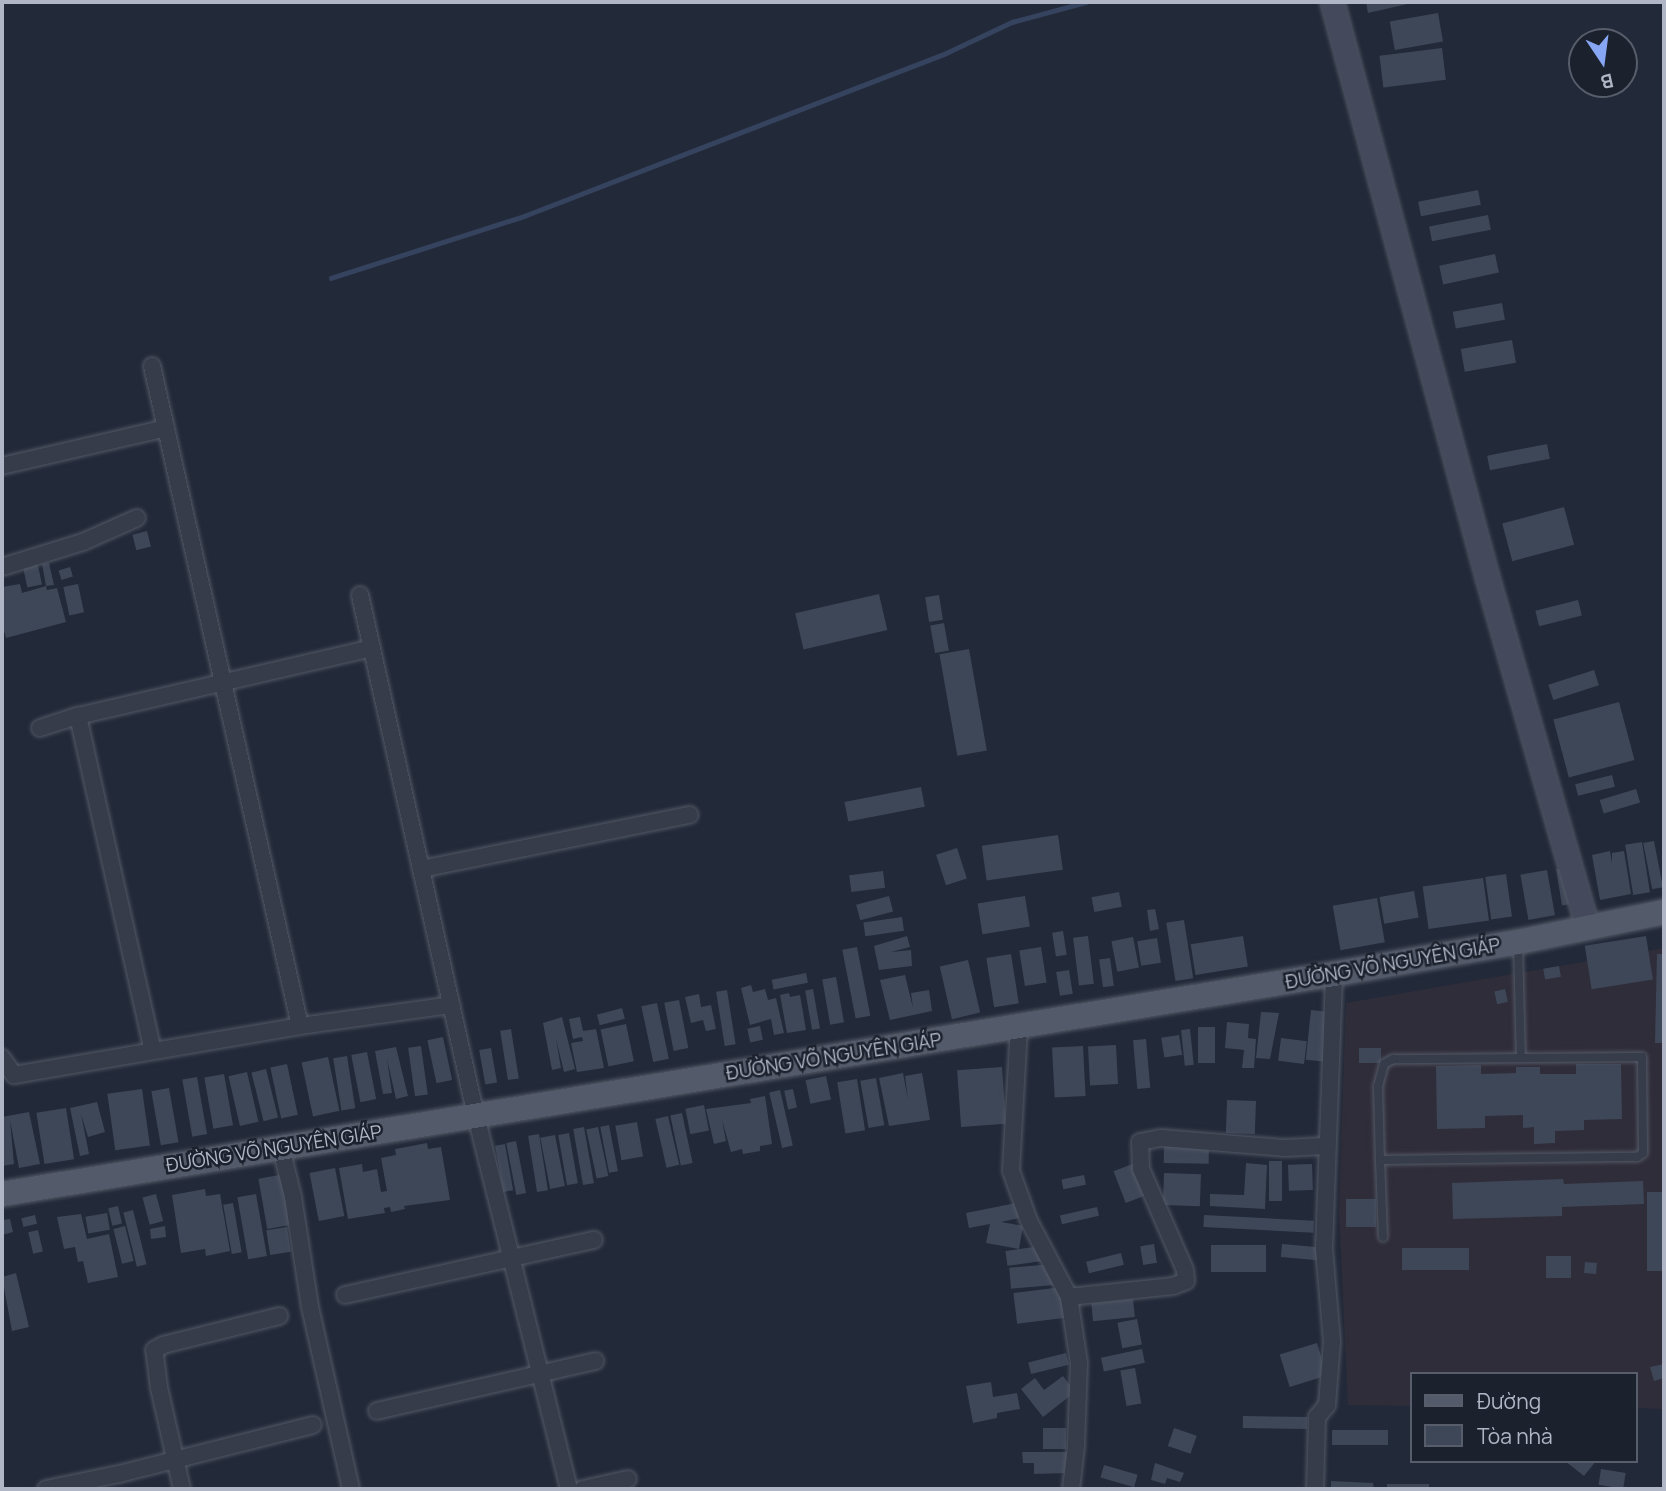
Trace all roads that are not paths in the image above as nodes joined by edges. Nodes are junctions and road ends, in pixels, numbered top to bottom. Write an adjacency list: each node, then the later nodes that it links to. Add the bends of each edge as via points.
1 (1332, 2): 15 (street, via 1487,577)
2 (152, 366): 3 (street)
3 (166, 428): 4 (street); 9 (street)
4 (2, 466)
5 (137, 518): 6 (street, via 83,542)
6 (2, 567)
7 (360, 595): 8 (street)
8 (372, 648): 9 (street); 13 (street)
9 (223, 683): 10 (street); 19 (street)
10 (78, 716): 11 (street); 21 (street)
11 (40, 728)
12 (690, 815): 13 (street)
13 (421, 869): 18 (street)
14 (1664, 912): 15 (main road, ĐƯỜNG VÕ NGUYÊN GIÁP)
15 (1587, 926): 16 (main road, ĐƯỜNG VÕ NGUYÊN GIÁP)
16 (1518, 942): 17 (main road, ĐƯỜNG VÕ NGUYÊN GIÁP); 22 (lane)
17 (1334, 974): 20 (main road, ĐƯỜNG VÕ NGUYÊN GIÁP); 25 (street)
18 (452, 1005): 19 (street); 24 (street)
19 (300, 1026): 21 (street)
20 (1018, 1027): 24 (main road, ĐƯỜNG VÕ NGUYÊN GIÁP); 33 (street, via 1011,1171 1029,1221)
21 (153, 1051): 23 (street, via 14,1075)
22 (1521, 1056): 27 (lane, via 1393,1059 1384,1064 1378,1086); 27 (lane, via 1642,1057 1643,1153 1637,1157)
23 (2, 1058)
24 (477, 1116): 26 (main road, ĐƯỜNG VÕ NGUYÊN GIÁP); 31 (street)
25 (1325, 1146): 33 (street, via 1283,1148 1161,1138 1140,1142 1141,1169 1186,1281); 48 (street, via 1324,1249 1332,1342 1327,1405 1317,1417)
26 (281, 1148): 28 (main road, ĐƯỜNG VÕ NGUYÊN GIÁP); 44 (street, via 310,1307)
27 (1380, 1160): 29 (lane)
28 (2, 1194)
29 (1383, 1237)
30 (594, 1240): 31 (street)
31 (512, 1258): 32 (street); 36 (street)
32 (345, 1296)
33 (1069, 1297): 47 (street, via 1079,1363)
34 (279, 1316): 39 (street, via 154,1350)
35 (595, 1361): 36 (street)
36 (541, 1374): 37 (street); 45 (street)
37 (377, 1411)
38 (313, 1425): 39 (street)
39 (175, 1459): 41 (street); 43 (street)
40 (628, 1479): 46 (street)
41 (121, 1482): 42 (street)
42 (46, 1489)
43 (182, 1489)
44 (351, 1489)
45 (569, 1489)
46 (583, 1489)
47 (1071, 1489)
48 (1315, 1489)

